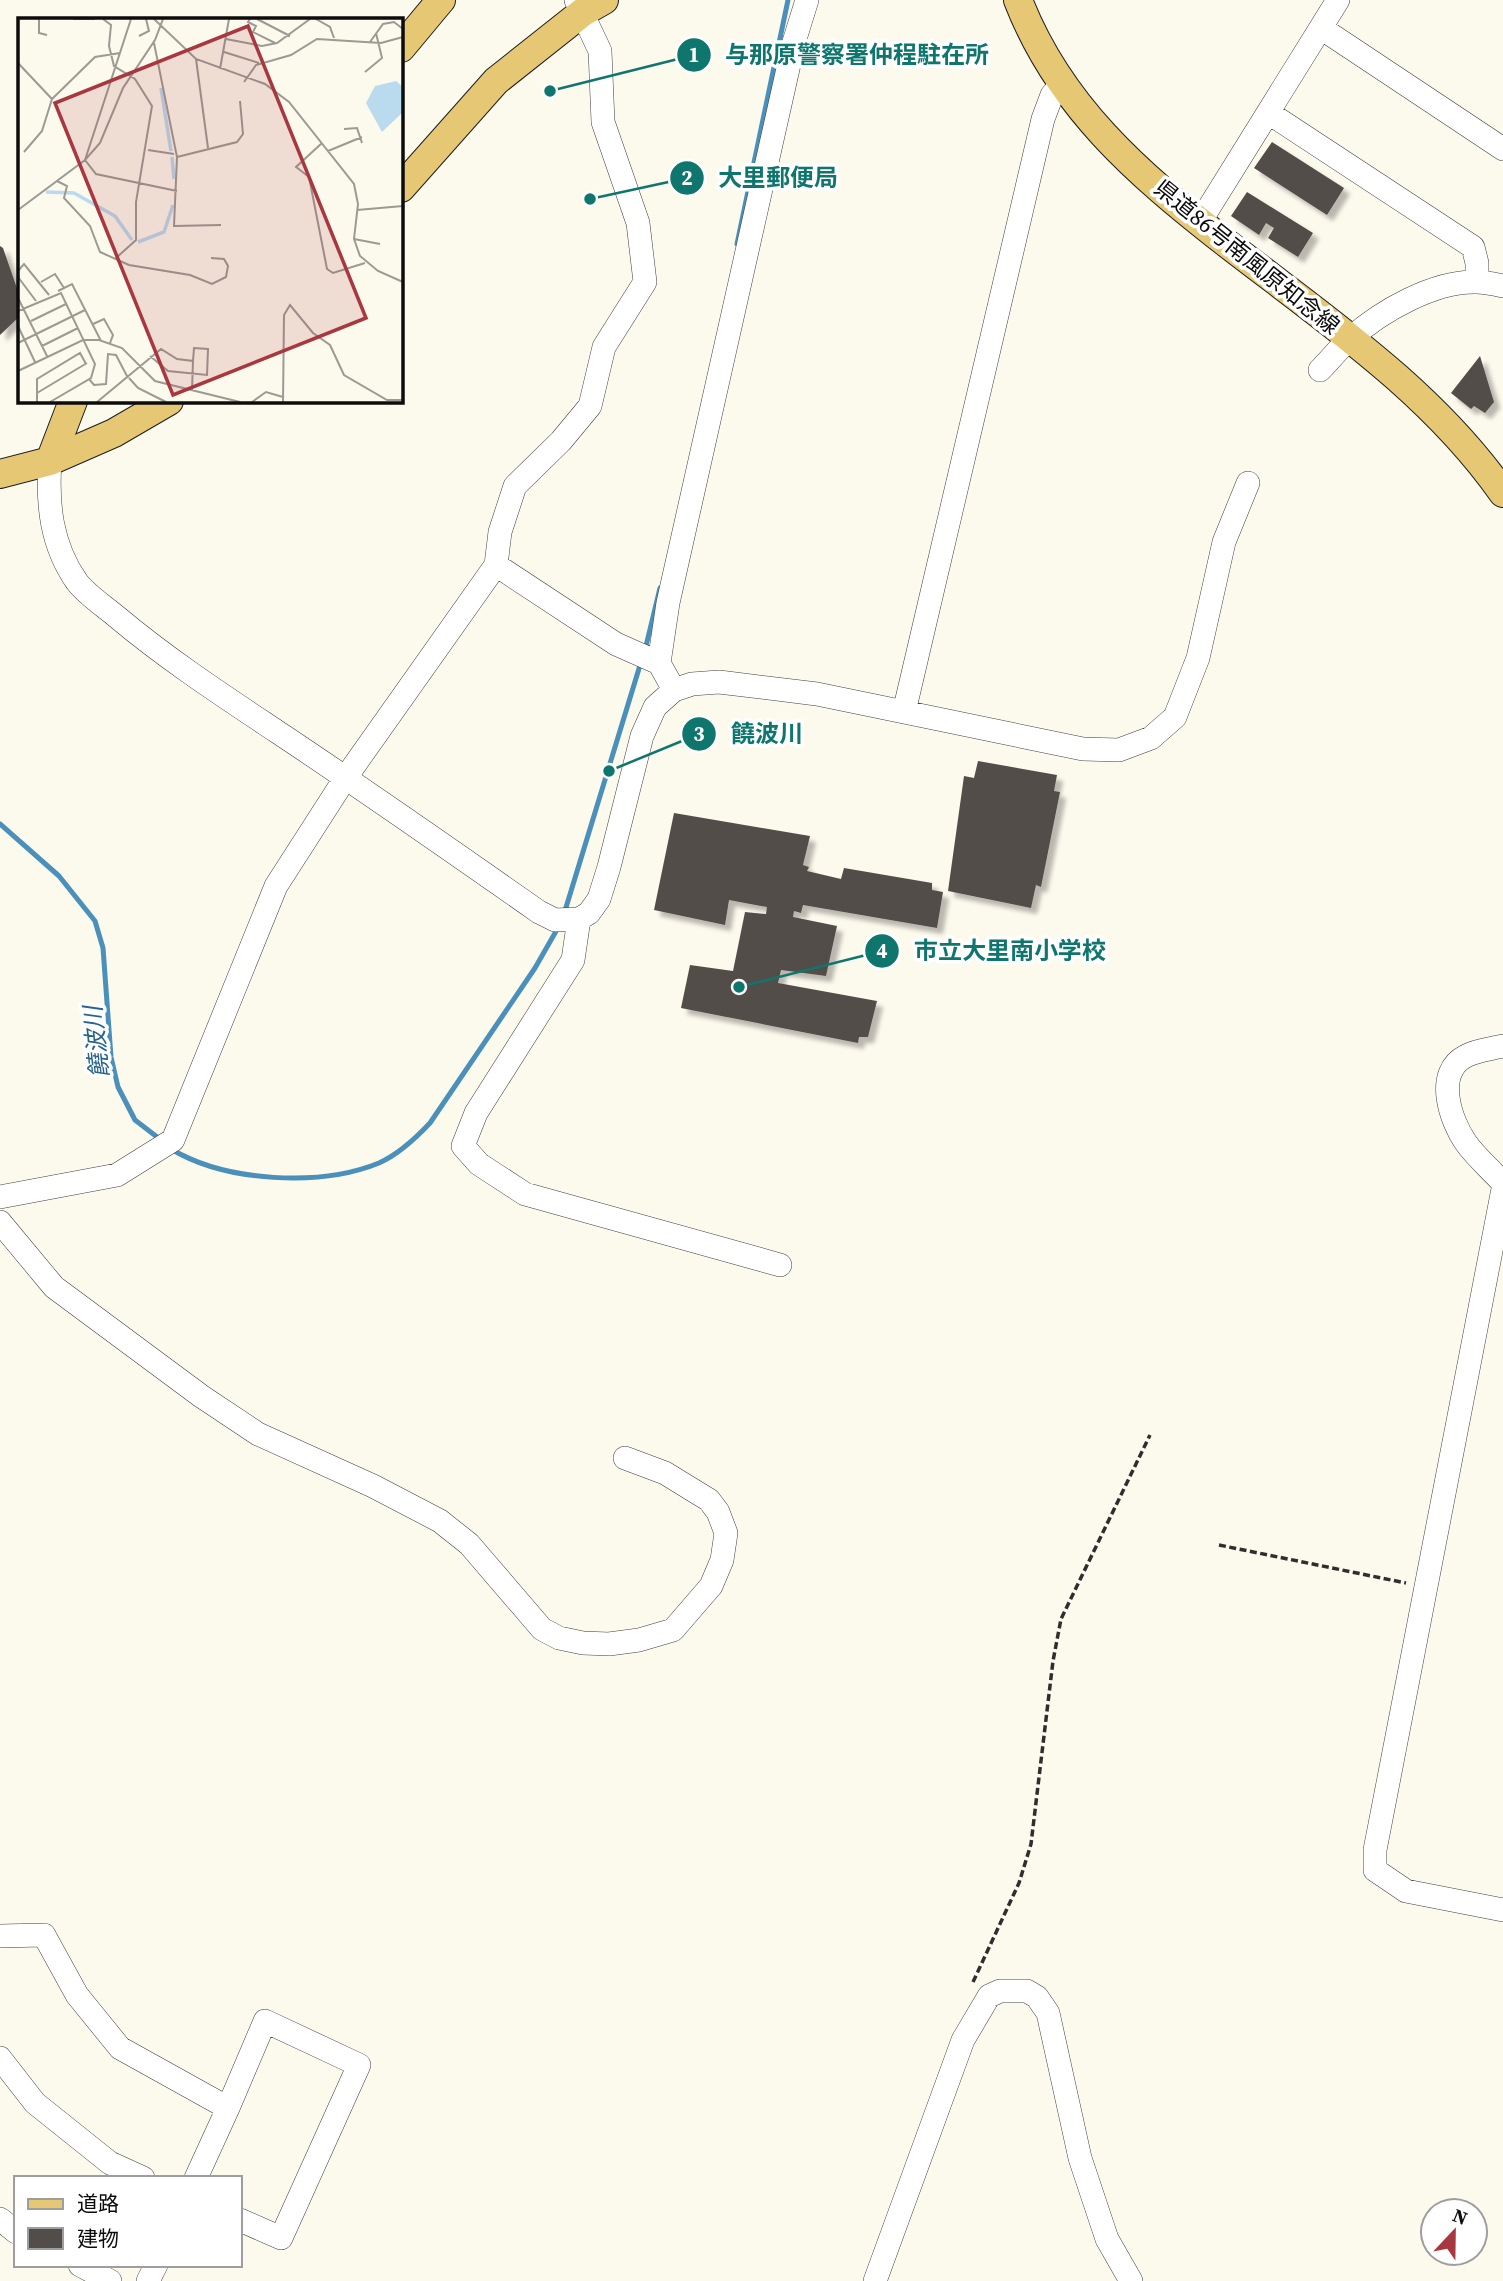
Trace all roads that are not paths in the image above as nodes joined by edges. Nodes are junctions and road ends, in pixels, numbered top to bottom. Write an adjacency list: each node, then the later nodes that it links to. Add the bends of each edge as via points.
1 (441, 0): 7 (main road)
2 (807, 0): 24 (street)
3 (1018, 0): 8 (main road, 県道86号南風原知念線)
4 (1338, 0): 6 (street)
5 (587, 4): 11 (main road, via 495,81); 23 (street, via 600,51 603,122 638,223 645,282 604,347 590,406 515,486 500,532)
6 (1321, 28): 9 (street); 10 (street)
7 (402, 47)
8 (1061, 85): 12 (main road, 県道86号南風原知念線, via 1124,156); 26 (street, via 1043,119)
9 (1269, 113): 12 (street); 13 (street, via 1473,247)
10 (1503, 149)
11 (402, 187)
12 (1200, 222): 15 (main road, 県道86号南風原知念線)
13 (1477, 282): 14 (street); 15 (street, via 1419,295)
14 (1503, 286)
15 (1349, 339): 16 (street); 22 (main road, 県道86号南風原知念線, via 1462,439)
16 (1320, 370)
17 (72, 402): 19 (main road)
18 (167, 402): 19 (main road, via 114,433)
19 (50, 461): 20 (main road); 27 (street, via 53,530 61,557 79,584 208,686)
20 (0, 474)
21 (1248, 483): 26 (street, via 1224,542 1198,658 1175,717 1151,738 1119,750 1083,749)
22 (1503, 493)
23 (496, 565): 24 (street, via 616,644); 27 (street)
24 (653, 659): 25 (street)
25 (674, 690): 26 (street, via 719,682 817,694); 28 (street, via 655,707 642,736 599,899)
26 (904, 712)
27 (346, 777): 28 (street, via 539,912 555,920); 32 (street, via 276,886 173,1140 117,1175)
28 (579, 919): 34 (street, via 573,960 476,1114 463,1146 479,1164 525,1194)
29 (1503, 1046): 30 (street, via 1467,1055 1453,1065 1447,1080 1454,1119 1466,1143)
30 (1503, 1183)
31 (1503, 1189): 36 (street, via 1375,1850 1375,1870 1406,1891)
32 (0, 1197)
33 (0, 1222): 35 (street, via 54,1287 201,1396 258,1434 440,1521 469,1544 542,1629 559,1638 609,1644 673,1630 711,1586 722,1560 726,1534 709,1500 665,1473)
34 (780, 1265)
35 (625, 1458)
36 (1503, 1910)
37 (0, 1936): 39 (street, via 44,1935 77,1995 120,2048)
38 (0, 2058): 40 (street, via 34,2103 110,2163)
39 (228, 2108): 41 (street); 42 (street, via 265,2021 359,2065 281,2238)
40 (139, 2176)
41 (197, 2176)
42 (242, 2221)
43 (84, 2267): 44 (street)
44 (110, 2281)
45 (874, 2281): 46 (street, via 963,2040 989,1996 1013,1989 1037,1997 1048,2013 1080,2158 1107,2239)
46 (1131, 2281)

